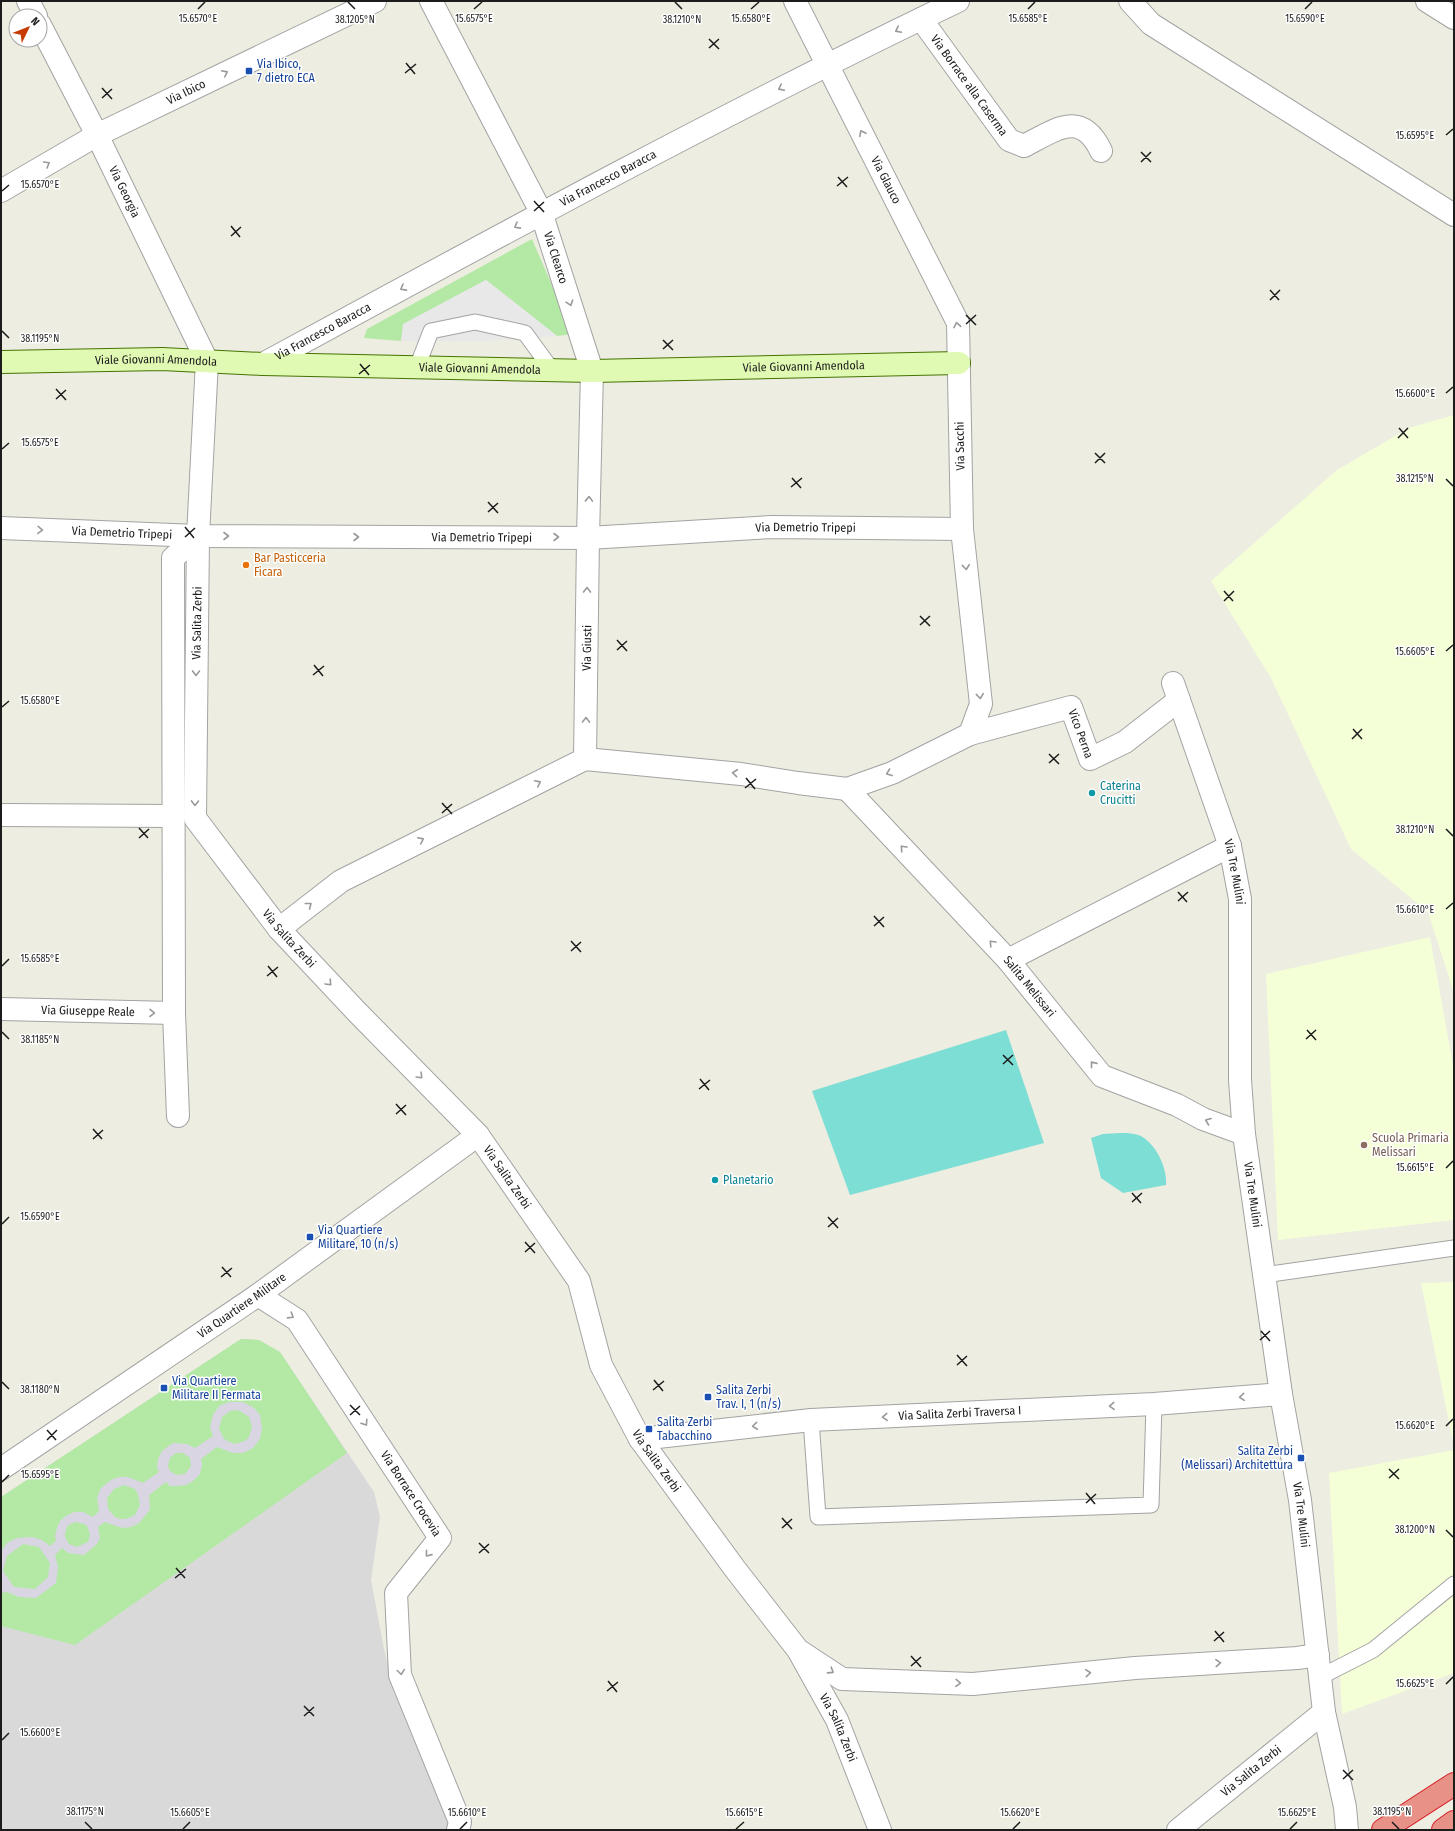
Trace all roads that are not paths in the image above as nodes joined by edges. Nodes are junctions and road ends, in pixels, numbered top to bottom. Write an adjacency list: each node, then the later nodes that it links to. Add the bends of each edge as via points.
1 (375, 1): 11 (street, Via Ibico, one-way to 1)
2 (431, 1): 14 (street, Via Clearco)
3 (795, 1): 10 (street, Via Glauco)
4 (958, 1): 8 (street, Via Francesco Baracca)
5 (1130, 1): 15 (street, via 1151,24)
6 (1427, 1): 7 (street)
7 (1454, 18)
8 (921, 19): 10 (street, Via Francesco Baracca, one-way to 10); 12 (street, Via Borrace alla Caserma, via 1009,140 1024,146 1067,125 1087,130 1096,139)
9 (48, 40): 11 (street, Via Georgia)
10 (826, 64): 14 (street, Via Francesco Baracca, one-way to 14); 18 (street, Via Glauco, one-way to 10, via 958,323)
11 (97, 135): 13 (street, Via Ibico, one-way to 11); 16 (street, Via Georgia)
12 (1101, 151)
13 (1, 191)
14 (541, 212): 19 (street, Via Francesco Baracca, one-way to 19); 22 (street, Via Clearco, one-way to 22)
15 (1454, 215)
16 (207, 361): 17 (street, Viale Giovanni Amendola, via 162,359); 19 (street, Viale Giovanni Amendola); 25 (street, Via Salita Zerbi)
17 (1, 362)
18 (959, 363): 22 (street, Viale Giovanni Amendola); 24 (street, Via Sacchi)
19 (263, 364): 20 (street, Viale Giovanni Amendola)
20 (417, 367): 21 (street, Viale Giovanni Amendola); 21 (lane, via 432,331 475,322 525,333)
21 (552, 370): 22 (street, Viale Giovanni Amendola)
22 (592, 371): 26 (street, Via Clearco, one-way to 22)
23 (1, 528): 25 (street, Via Demetrio Tripepi, one-way to 25)
24 (962, 528): 26 (street, Via Demetrio Tripepi, via 772,527); 28 (street, Via Sacchi, one-way to 28, via 981,704)
25 (198, 536): 26 (street, Via Demetrio Tripepi, one-way to 26); 32 (street, via 173,558); 34 (street, Via Salita Zerbi, one-way to 34, via 195,818)
26 (588, 538): 29 (street, Via Giusti, one-way to 26)
27 (1176, 692): 28 (street, Vico Perna, via 1125,742 1090,759 1071,707); 33 (street, Via Tre Mulini)
28 (970, 734): 30 (street, one-way to 30, via 892,773)
29 (585, 759): 30 (street, one-way to 29, via 741,774); 34 (street, one-way to 29, via 340,880)
30 (847, 789): 35 (street, Salita Melissari, one-way to 30)
31 (1, 815): 32 (street)
32 (173, 816): 37 (street)
33 (1230, 846): 35 (street); 39 (street, Via Tre Mulini, via 1240,898 1240,1080)
34 (279, 929): 40 (street, Via Salita Zerbi, one-way to 40)
35 (1008, 960): 39 (street, Salita Melissari, one-way to 35, via 1102,1076)
36 (1, 1009): 37 (street, Via Giuseppe Reale, one-way to 37)
37 (174, 1013): 38 (street)
38 (178, 1116)
39 (1244, 1134): 42 (street, Via Tre Mulini)
40 (478, 1135): 43 (street, Via Quartiere Militare); 47 (street, Via Salita Zerbi, via 579,1281 601,1365)
41 (1454, 1248): 42 (lane)
42 (1264, 1275): 44 (street, Via Tre Mulini)
43 (258, 1295): 48 (street, Via Quartiere Militare); 57 (street, Via Borrace Crocevia, one-way to 57, via 297,1320 440,1538 396,1593 400,1675 460,1822)
44 (1281, 1394): 45 (street, Via Salita Zerbi Traversa I, one-way to 45); 51 (street, Via Tre Mulini, via 1300,1500)
45 (1154, 1404): 46 (street, Via Salita Zerbi Traversa I, one-way to 46); 46 (lane, via 1151,1505 818,1516)
46 (811, 1420): 47 (street, Via Salita Zerbi Traversa I, one-way to 47)
47 (640, 1439): 50 (street, Via Salita Zerbi)
48 (1, 1469)
49 (1454, 1584): 52 (lane, via 1373,1650)
50 (798, 1650): 51 (street, one-way to 51, via 842,1679 973,1684 1135,1668); 58 (street, Via Salita Zerbi, via 837,1720)
51 (1318, 1655): 52 (street, Via Tre Mulini)
52 (1320, 1677): 53 (street, Via Tre Mulini)
53 (1324, 1712): 59 (street, Via Salita Zerbi); 60 (street, Via Tre Mulini, via 1345,1807)
54 (1454, 1784): 56 (highway)
55 (1454, 1822): 61 (highway)
56 (1386, 1828)
57 (458, 1830)
58 (880, 1830)
59 (1178, 1830)
60 (1347, 1830)
61 (1443, 1830)

